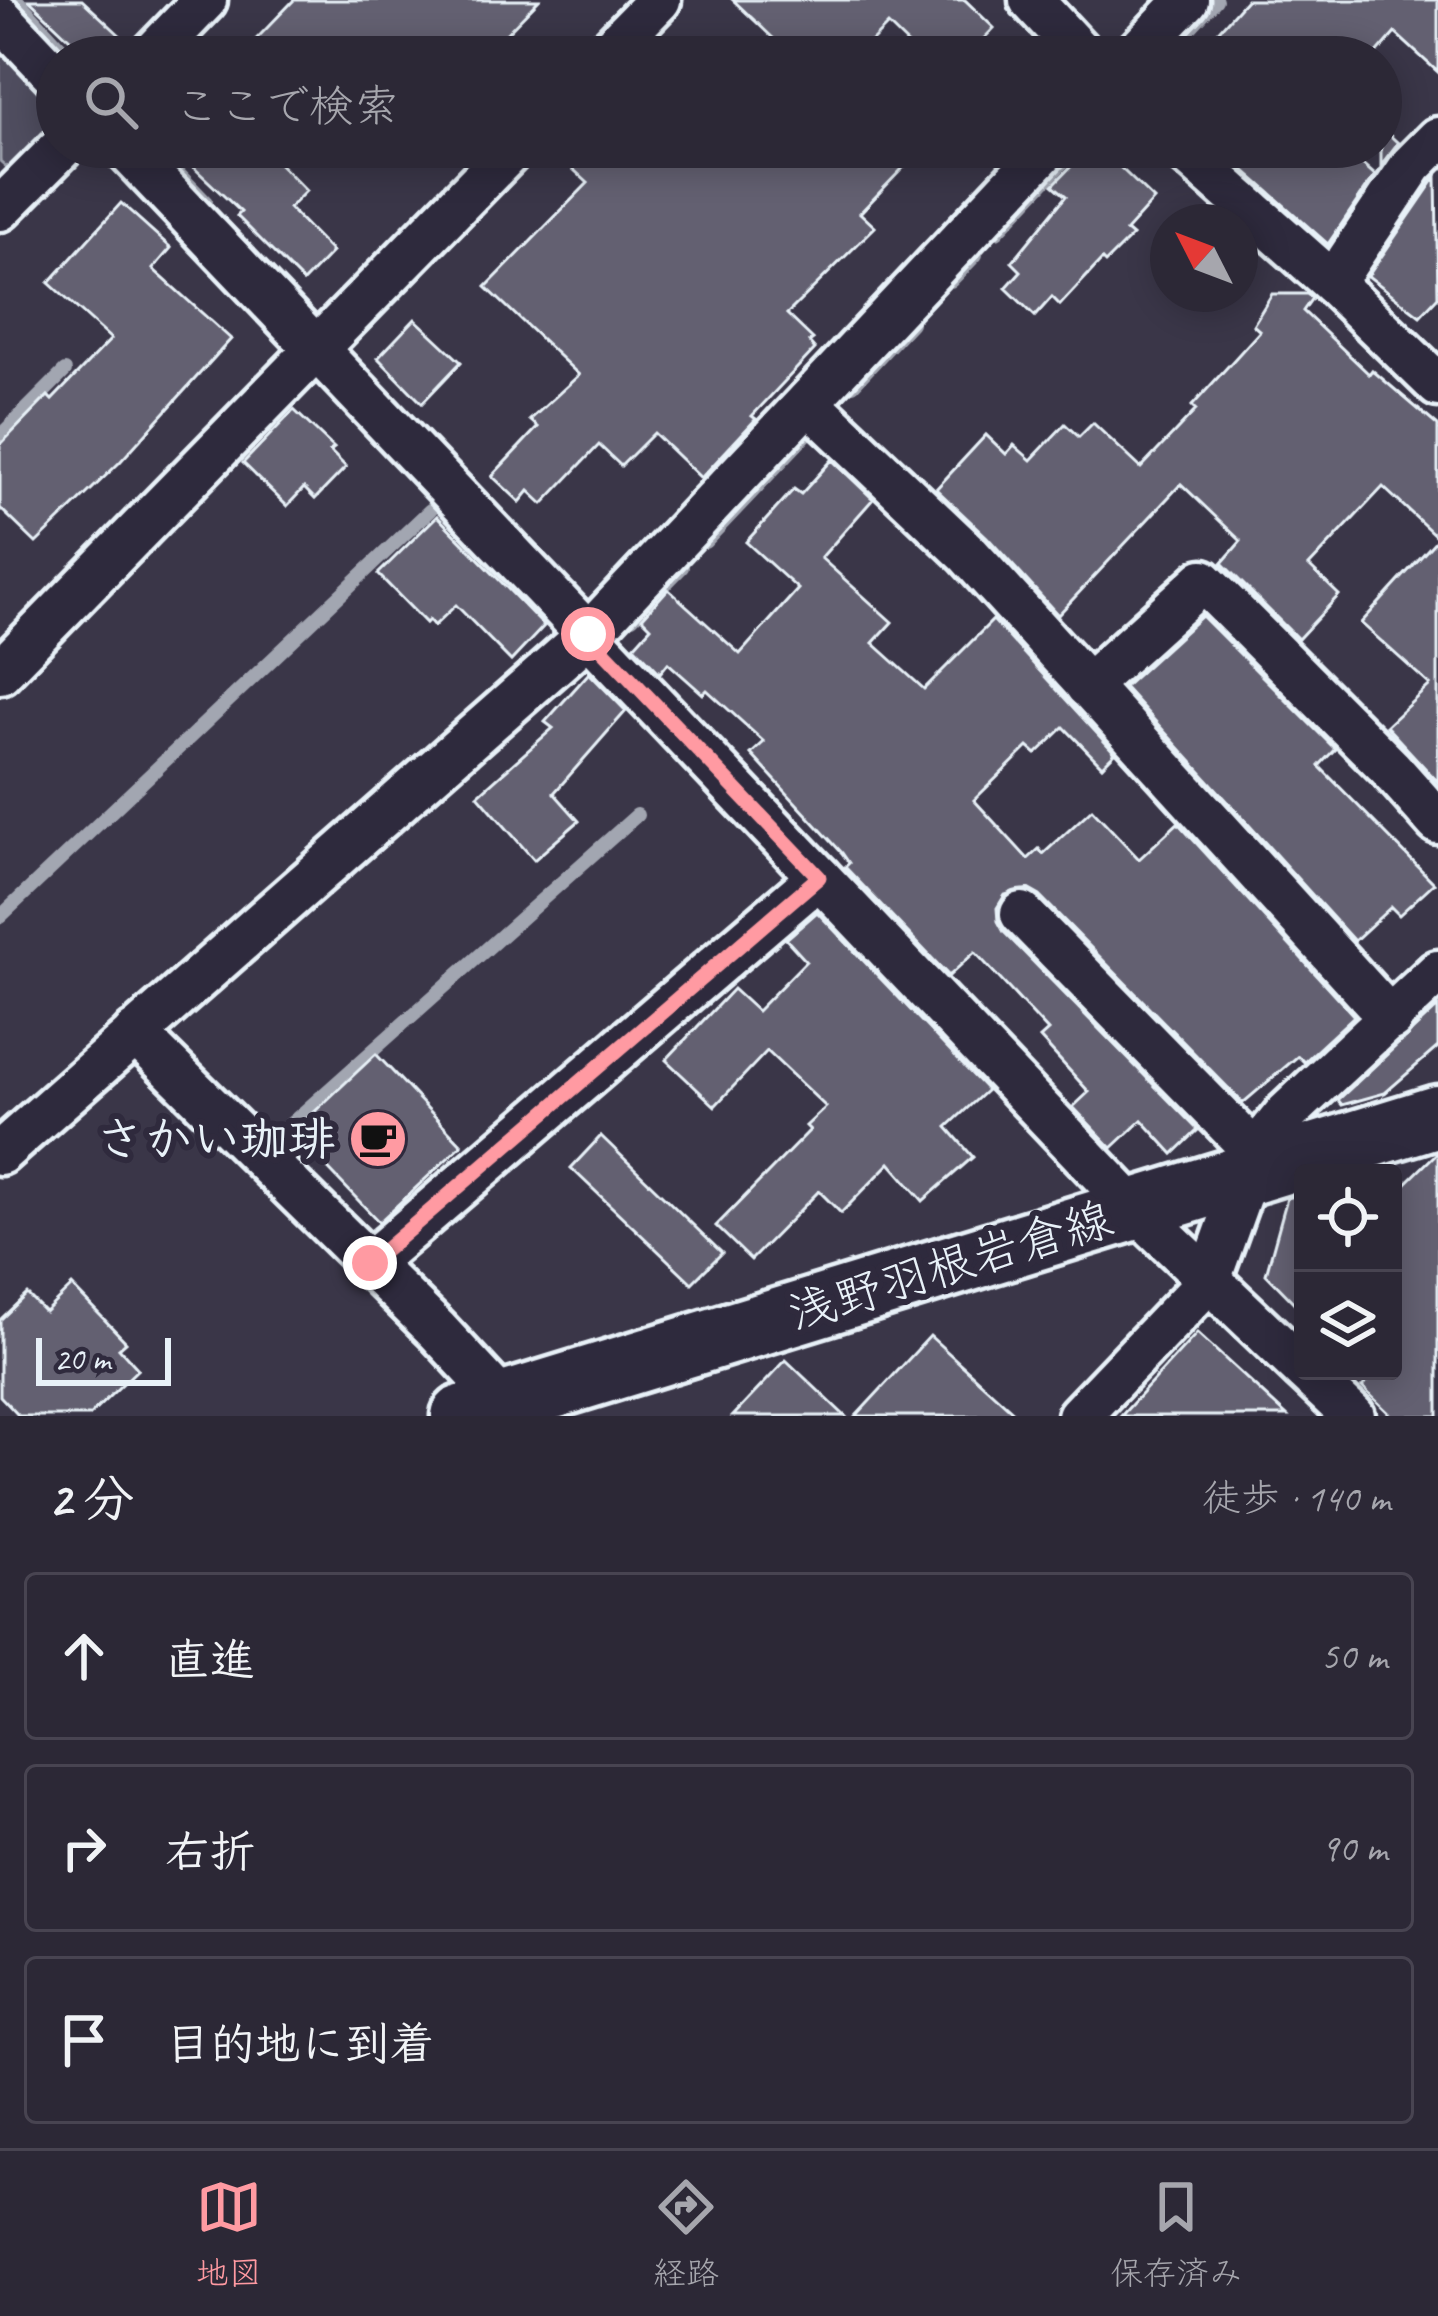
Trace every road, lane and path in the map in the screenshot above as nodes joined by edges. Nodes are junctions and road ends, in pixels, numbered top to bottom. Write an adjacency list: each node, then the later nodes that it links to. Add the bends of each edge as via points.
1 (205, 0): 6 (street)
2 (659, 0): 7 (street)
3 (1031, 0): 8 (street)
4 (1187, 0): 9 (street)
5 (0, 16): 10 (street)
6 (170, 36)
7 (624, 36)
8 (1064, 36)
9 (1153, 36)
10 (36, 54)
11 (1438, 139): 18 (street)
12 (41, 168): 17 (street)
13 (144, 168): 19 (street)
14 (493, 168): 19 (street)
15 (1028, 168): 21 (street)
16 (1203, 168): 18 (street)
17 (0, 209)
18 (1333, 284): 20 (street)
19 (316, 349): 22 (street); 23 (street)
20 (1438, 385)
21 (808, 402): 22 (street); 24 (street, via 968,554)
22 (588, 634): 26 (street); 30 (street)
23 (0, 672)
24 (1088, 686): 25 (street, via 1202,581); 29 (street)
25 (1438, 822)
26 (819, 877): 34 (street); 35 (street)
27 (1022, 914): 33 (street)
28 (1438, 972): 29 (street)
29 (1390, 1019): 33 (street, via 1285,1115)
30 (135, 1034): 32 (street); 35 (street)
31 (1438, 1116): 33 (main road, 浅野羽根岩倉線)
32 (0, 1153)
33 (1250, 1164): 34 (main road, 浅野羽根岩倉線); 36 (street)
34 (1135, 1209): 36 (street); 39 (main road, 浅野羽根岩倉線)
35 (370, 1263): 39 (street)
36 (1209, 1280): 37 (street); 40 (street)
37 (1294, 1361)
38 (1315, 1380): 41 (street)
39 (510, 1408)
40 (1079, 1416)
41 (1353, 1416)

